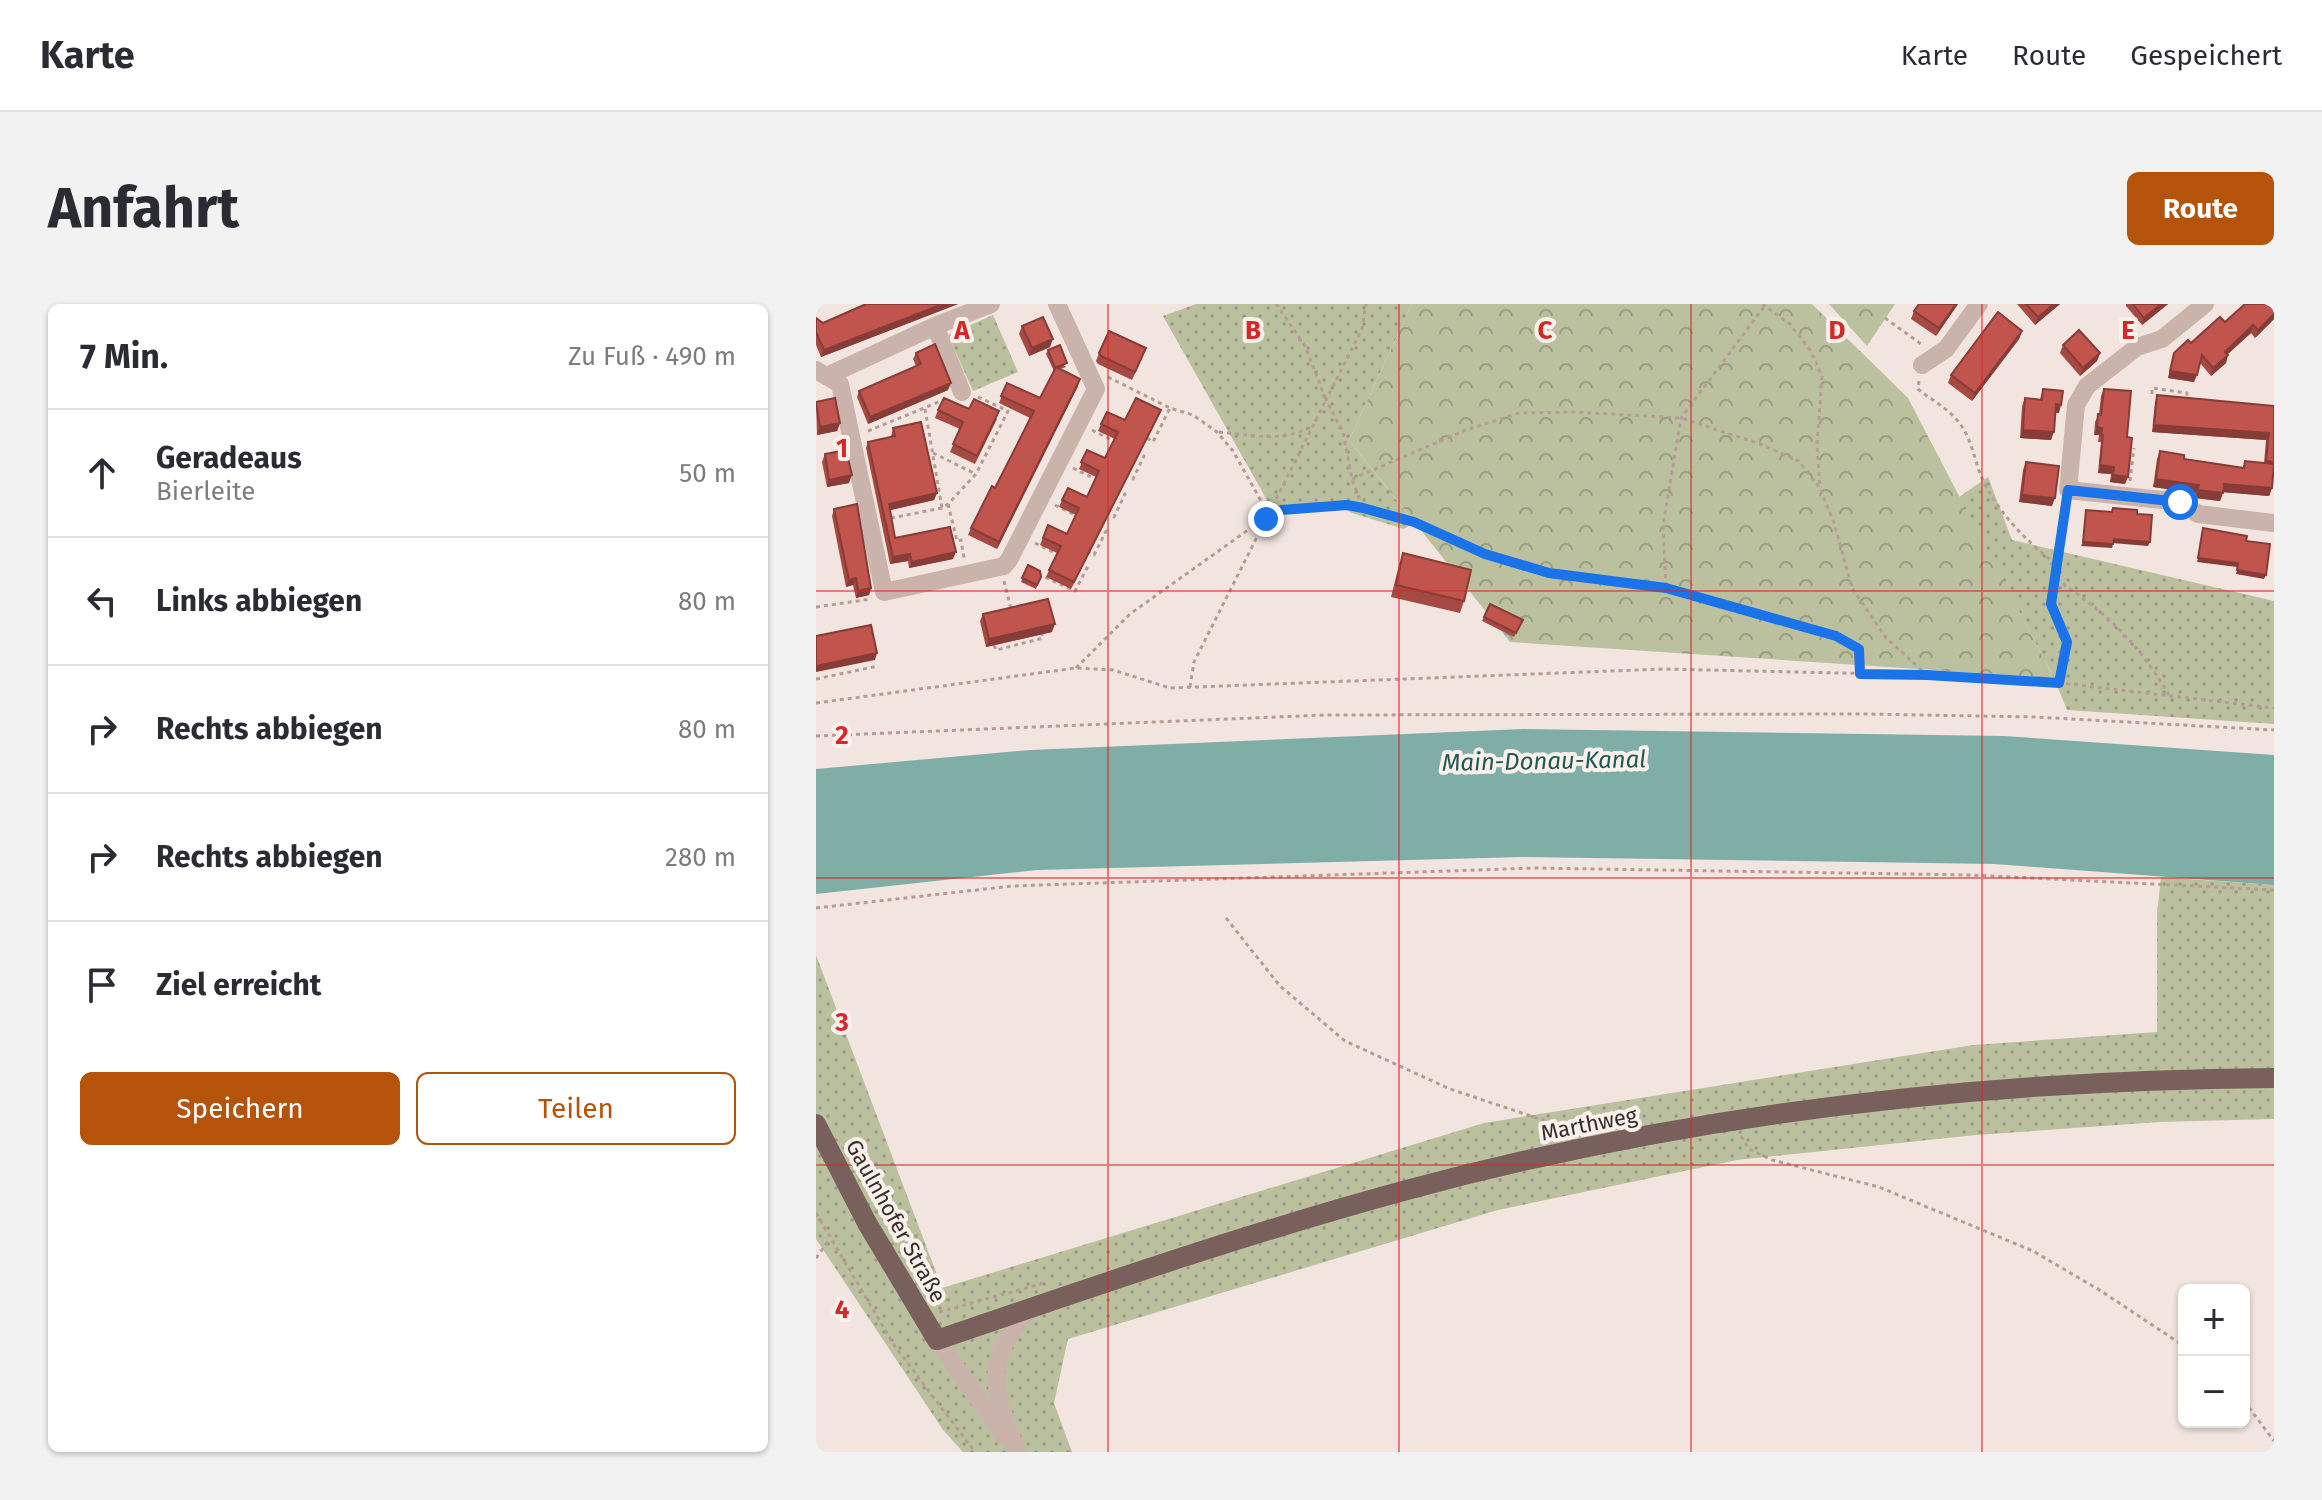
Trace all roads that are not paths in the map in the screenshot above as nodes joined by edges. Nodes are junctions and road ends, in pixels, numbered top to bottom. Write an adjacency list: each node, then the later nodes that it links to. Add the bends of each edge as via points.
1 (991, 304): 5 (street)
2 (1057, 304): 7 (street, via 1096,389 1001,567 884,592 840,384)
3 (1979, 304): 6 (street)
4 (2205, 304): 9 (street, via 2162,339 2137,347 2087,386 2076,405 2068,490 2180,502 2198,514)
5 (935, 326): 7 (street); 8 (street)
6 (1930, 361)
7 (821, 373)
8 (962, 392)
9 (2274, 523)
10 (2274, 1078): 12 (main road, Marthweg, via 2001,1089 1861,1103 1575,1150 1404,1190)
11 (816, 1124): 13 (main road, Gaulnhofer Straße)
12 (1033, 1307): 13 (main road, Marthweg); 14 (street, via 1006,1338 996,1366 998,1396)
13 (937, 1340): 14 (street)
14 (1016, 1452)

